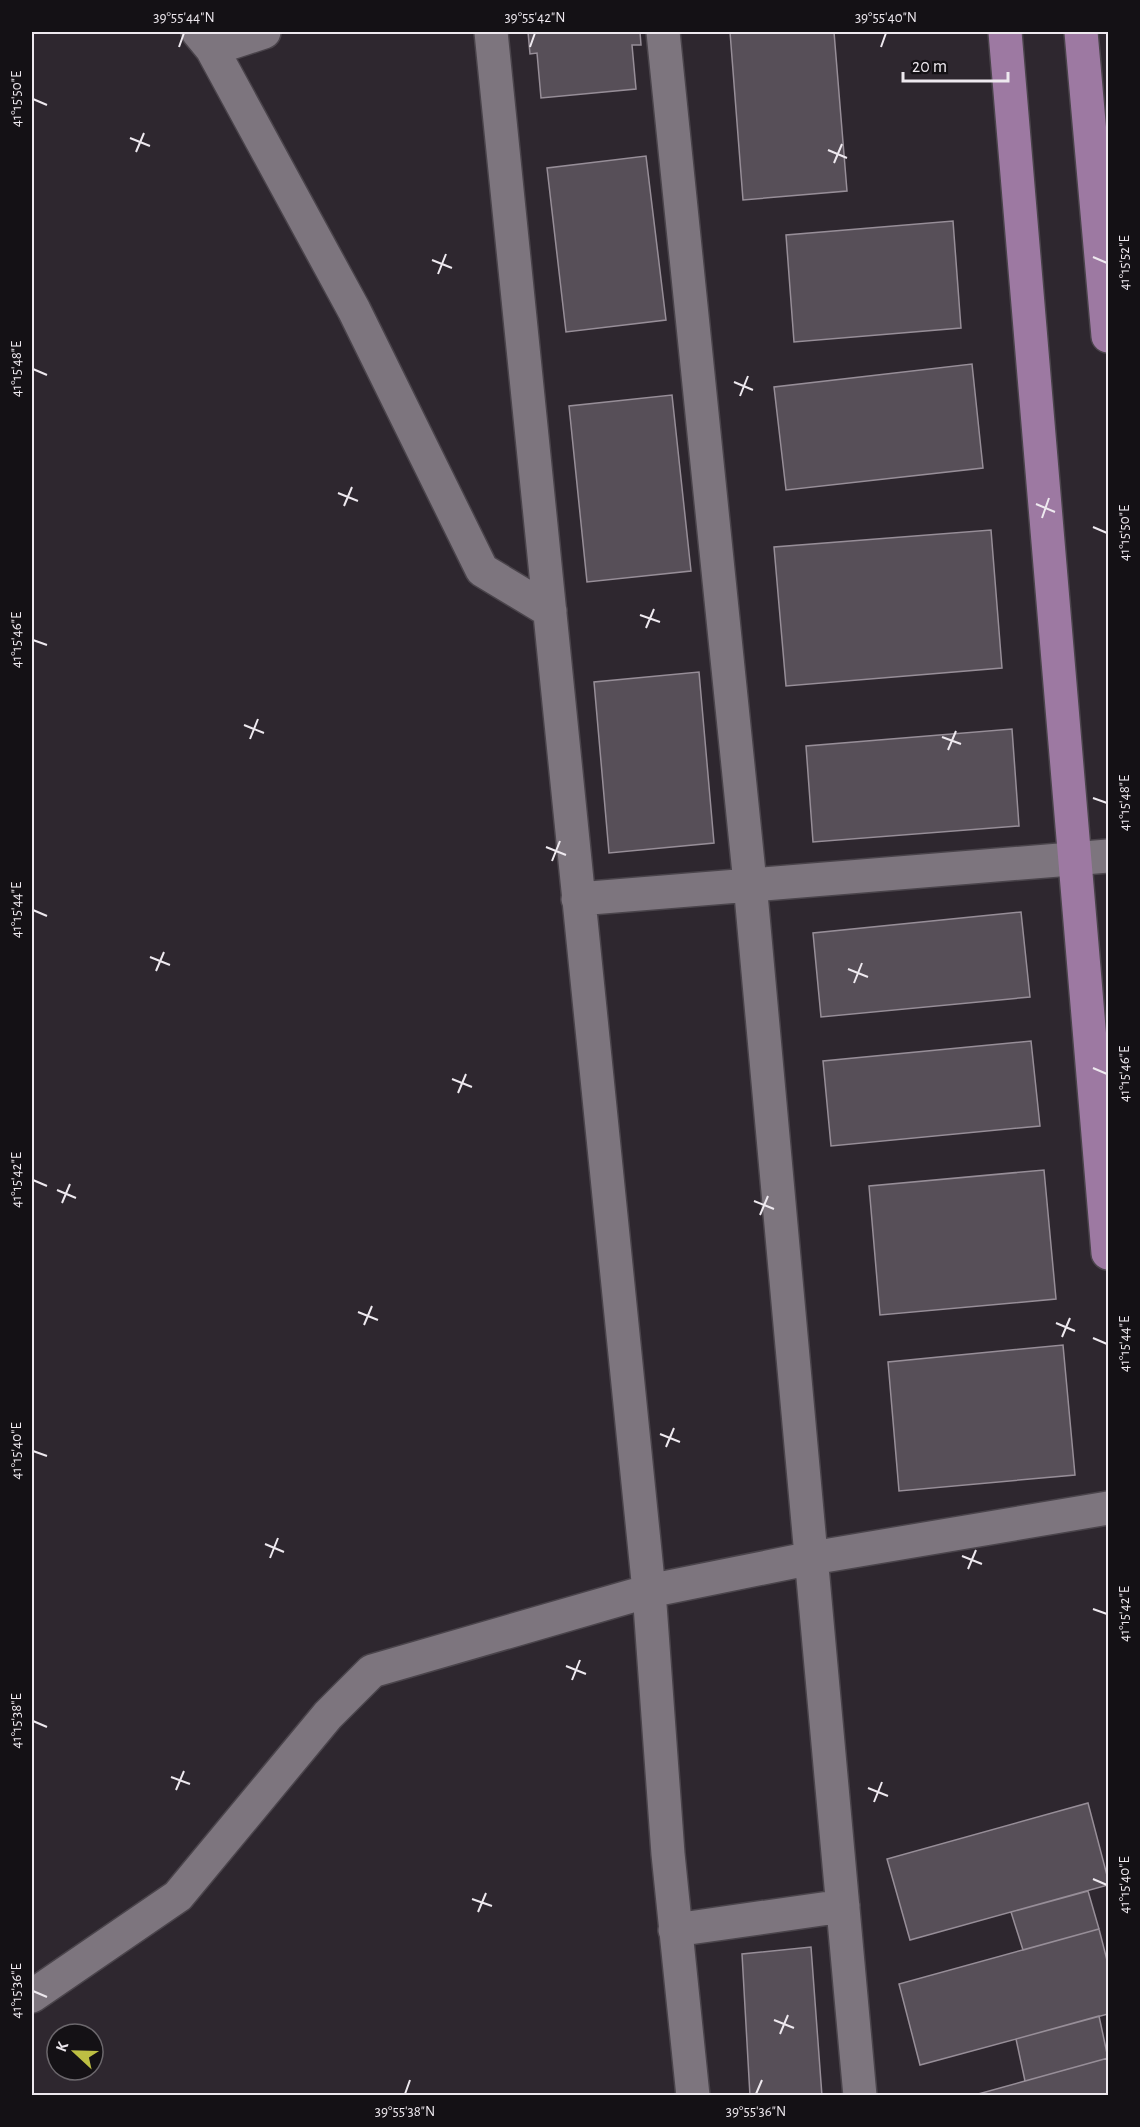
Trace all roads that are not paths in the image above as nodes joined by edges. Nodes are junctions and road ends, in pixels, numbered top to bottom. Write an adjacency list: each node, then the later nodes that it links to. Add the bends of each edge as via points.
1 (264, 32): 6 (street)
2 (491, 32): 8 (street)
3 (663, 32): 11 (street)
4 (1005, 32): 10 (main road)
5 (1081, 32): 7 (main road)
6 (205, 40): 8 (street, via 354,310 482,570)
7 (1108, 336)
8 (550, 611): 12 (street)
9 (1108, 856): 10 (street)
10 (1075, 860): 11 (street); 13 (main road)
11 (750, 884): 12 (street); 15 (street)
12 (578, 898): 16 (street)
13 (1108, 1253)
14 (1108, 1508): 15 (street)
15 (812, 1558): 16 (street); 17 (street)
16 (649, 1591): 18 (street); 19 (street, via 372,1671 328,1715 178,1896)
17 (843, 1906): 18 (street); 21 (street)
18 (675, 1930): 20 (street)
19 (32, 1996)
20 (693, 2096)
21 (860, 2096)

